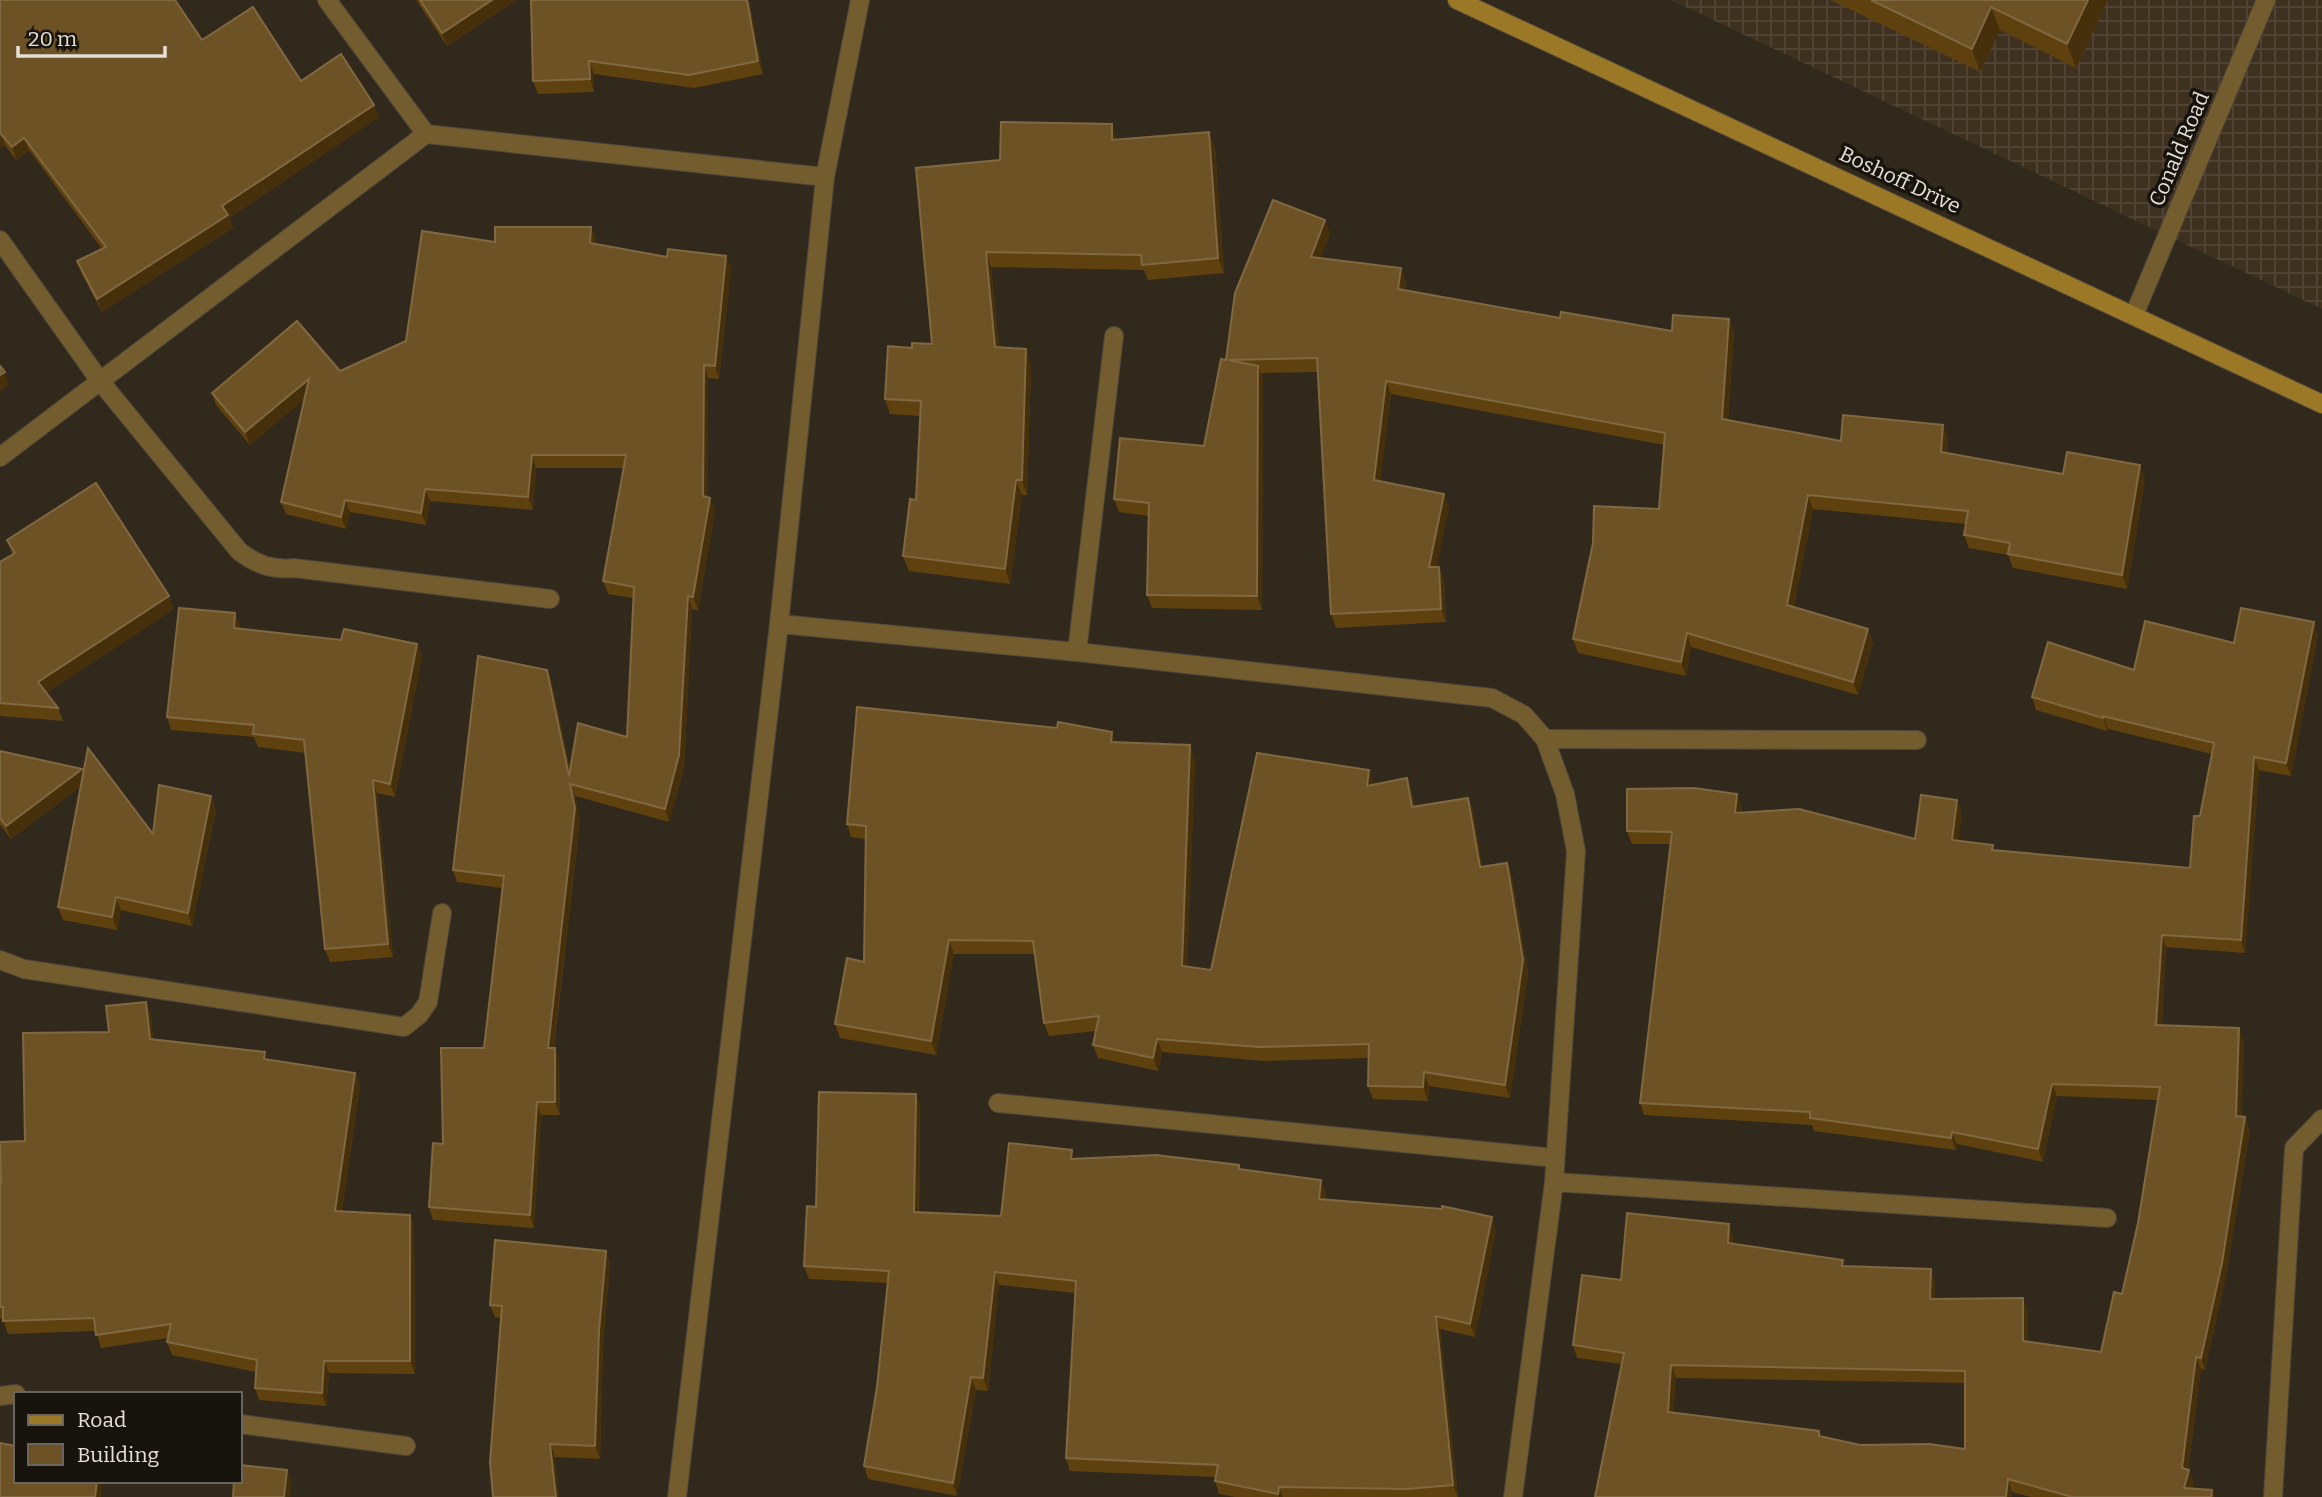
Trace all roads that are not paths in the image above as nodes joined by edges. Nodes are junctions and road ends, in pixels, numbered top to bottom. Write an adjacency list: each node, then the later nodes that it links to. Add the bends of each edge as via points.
1 (327, 0): 5 (street)
2 (860, 0): 6 (street)
3 (1457, 0): 8 (main road, Boshoff Drive)
4 (2266, 0): 8 (street, Conald Road)
5 (426, 134): 6 (street); 10 (street)
6 (825, 177): 14 (street)
7 (0, 240): 10 (street)
8 (2134, 315): 11 (main road, Boshoff Drive)
9 (1114, 336): 15 (street)
10 (100, 382): 12 (street); 13 (street, via 250,560 277,570 294,568)
11 (2322, 404)
12 (0, 457)
13 (550, 599)
14 (779, 624): 15 (street); 27 (street)
15 (1077, 652): 16 (street, via 1492,698 1524,715)
16 (1545, 739): 17 (street); 22 (street, via 1565,794 1576,851)
17 (1917, 740)
18 (442, 913): 19 (street, via 428,1002 404,1027 24,969)
19 (0, 960)
20 (998, 1103): 22 (street)
21 (2322, 1119): 29 (street, via 2294,1148)
22 (1555, 1158): 23 (street)
23 (1554, 1182): 24 (street); 28 (street)
24 (2107, 1218)
25 (242, 1424): 26 (street)
26 (406, 1446)
27 (677, 1497)
28 (1513, 1497)
29 (2273, 1497)

